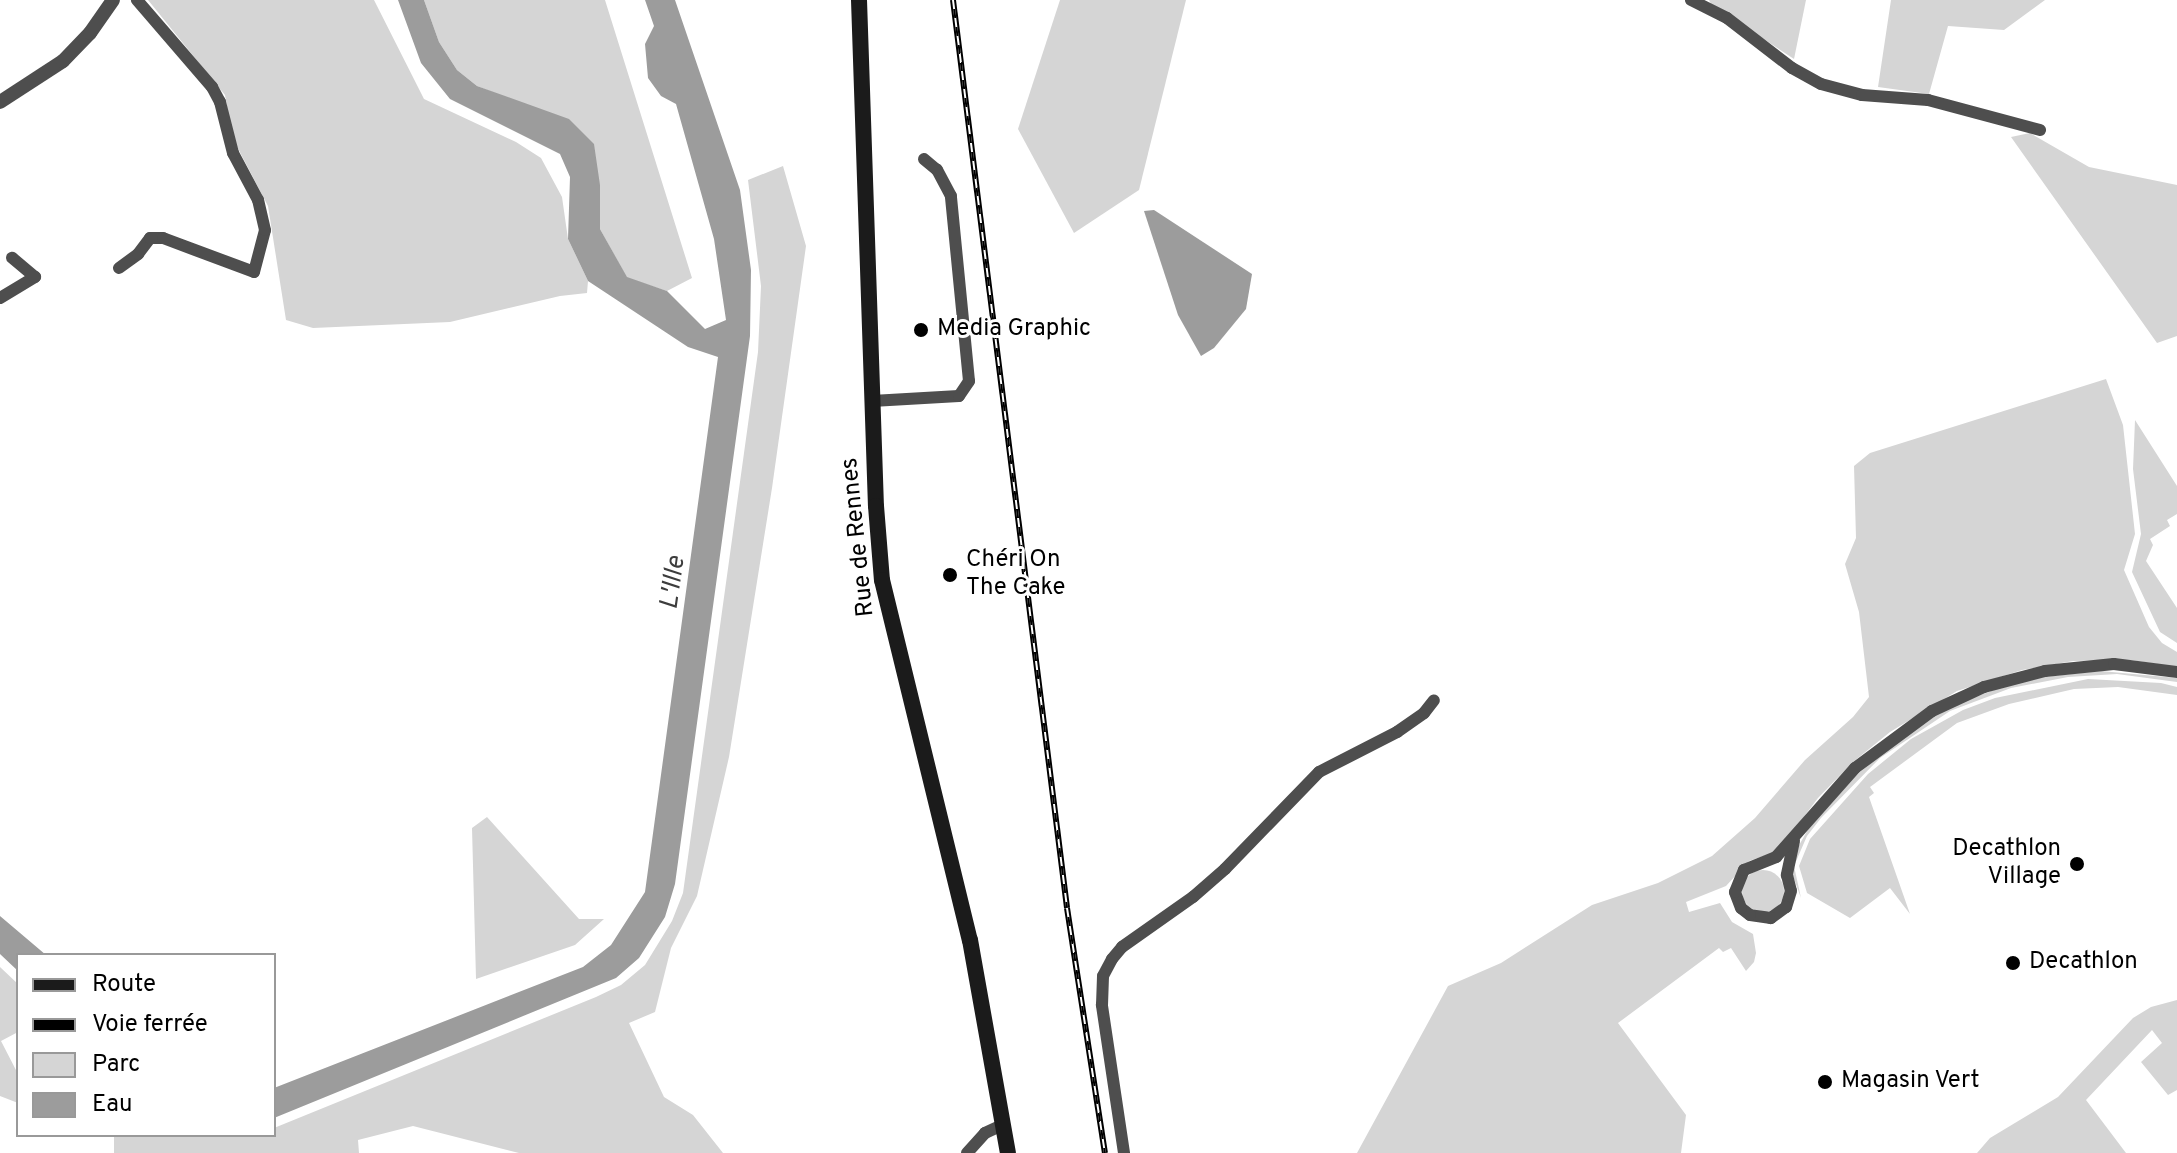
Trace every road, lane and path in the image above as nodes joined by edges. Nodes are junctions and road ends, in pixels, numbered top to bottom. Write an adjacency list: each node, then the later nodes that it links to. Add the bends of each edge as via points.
1 (113, 0): 5 (street, via 63,61)
2 (137, 0): 9 (street, via 212,87 265,230 254,272 163,238 150,238)
3 (859, 0): 11 (main road, Rue de Rennes)
4 (1691, 0): 6 (street, via 1727,18 1821,84 1862,95 1928,100)
5 (0, 102)
6 (2040, 130)
7 (924, 159): 11 (street, via 937,170 951,196 969,381 959,396)
8 (12, 258): 10 (street, via 35,277)
9 (119, 268)
10 (0, 298)
11 (872, 401): 17 (main road, Rue de Rennes, via 882,580 970,940)
12 (2177, 672): 14 (street, via 2131,665 2068,668 1965,694 1914,721 1870,754 1828,795)
13 (1434, 700): 20 (street, via 1397,732 1319,772 1225,869 1112,959 1103,976 1102,1005)
14 (1794, 841): 15 (street); 16 (street)
15 (1761, 863): 16 (street); 16 (street, via 1744,870 1738,880 1736,898 1750,915 1771,918 1786,907 1791,891)
16 (1787, 875)
17 (1002, 1125): 18 (street, via 985,1133); 19 (main road, Rue de Rennes)
18 (967, 1153)
19 (1008, 1153)
20 (1124, 1153)

